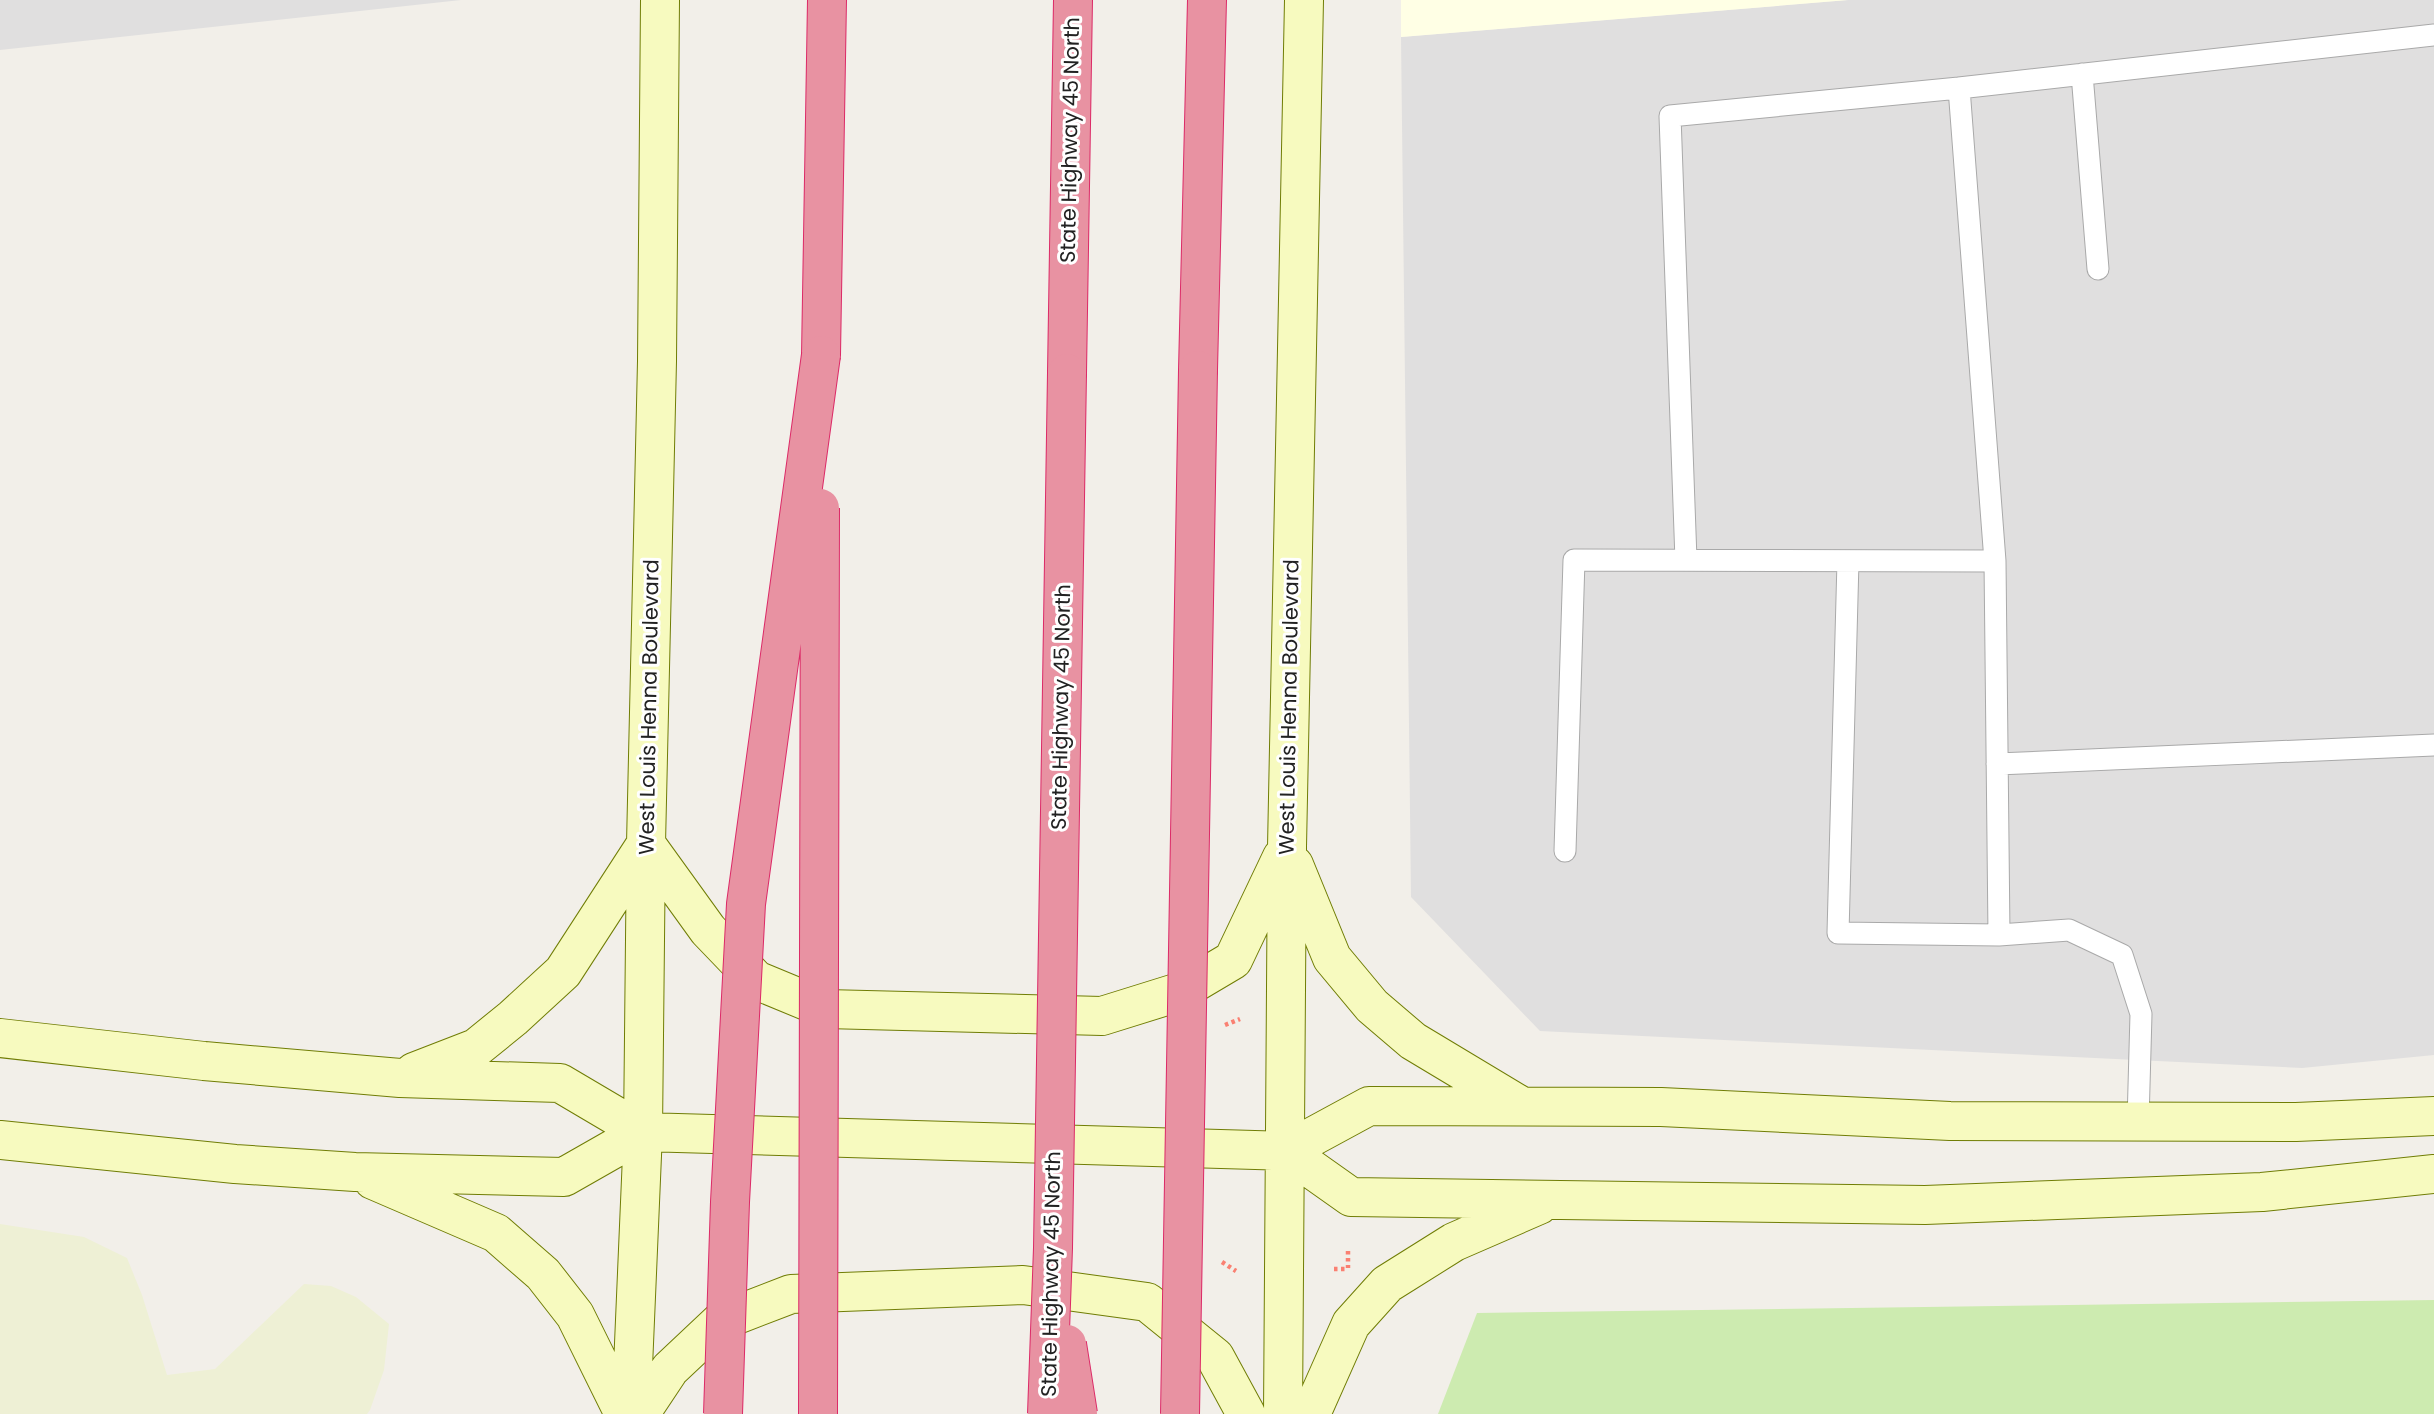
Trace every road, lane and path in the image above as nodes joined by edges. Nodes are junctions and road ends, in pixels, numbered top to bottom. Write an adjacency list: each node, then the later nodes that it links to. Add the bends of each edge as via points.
1 (660, 0): 16 (main road, West Louis Henna Boulevard)
2 (827, 0): 10 (highway)
3 (1073, 0): 31 (highway, State Highway 45 North, bridge)
4 (1207, 0): 41 (highway, bridge)
5 (1304, 0): 17 (main road, West Louis Henna Boulevard)
6 (2434, 35): 7 (lane)
7 (2082, 74): 8 (lane); 9 (lane)
8 (1959, 88): 11 (lane, via 1670,116); 13 (lane)
9 (2098, 269)
10 (821, 355): 37 (highway, bridge, via 746,904); 38 (highway, bridge)
11 (1686, 560): 12 (lane); 18 (lane, via 1574,561)
12 (1848, 561): 13 (lane); 19 (lane, via 1838,933)
13 (1995, 561): 15 (lane)
14 (2434, 745): 15 (lane)
15 (1997, 764): 19 (lane)
16 (646, 844): 17 (main road, via 708,930 756,980 826,1009 1102,1017 1179,992 1233,960); 21 (main road, via 563,972 476,1048); 25 (main road, West Louis Henna Boulevard)
17 (1287, 847): 22 (main road, via 1332,958 1372,1006 1413,1041); 27 (main road, West Louis Henna Boulevard)
18 (1565, 851)
19 (1999, 935): 24 (lane, via 2069,930 2122,955 2141,1014)
20 (0, 1038): 21 (main road)
21 (400, 1078): 25 (main road, via 559,1083)
22 (1520, 1105): 24 (main road, via 1950,1121); 27 (main road, via 1369,1105)
23 (2434, 1116): 24 (main road)
24 (2138, 1122)
25 (643, 1132): 27 (main road); 28 (main road, via 564,1177); 35 (main road, West Louis Henna Boulevard)
26 (0, 1140): 28 (main road)
27 (1286, 1151): 30 (main road, via 1350,1197); 43 (main road, West Louis Henna Boulevard)
28 (355, 1172): 34 (main road, via 496,1233 543,1274 575,1315)
29 (2434, 1174): 30 (main road, via 2262,1192 1925,1205)
30 (1552, 1200): 44 (main road, via 1454,1242 1387,1284 1351,1324)
31 (1053, 1248): 39 (highway, State Highway 45 North, bridge); 40 (highway, bridge)
32 (1348, 1251): 33 (path)
33 (1348, 1269)
34 (624, 1414)
35 (631, 1414)
36 (640, 1414): 42 (main road, via 670,1369 721,1321 790,1294 1023,1285 1147,1302 1215,1357)
37 (723, 1414)
38 (818, 1414)
39 (1047, 1414)
40 (1078, 1414)
41 (1180, 1414)
42 (1246, 1414)
43 (1283, 1414)
44 (1311, 1414)

